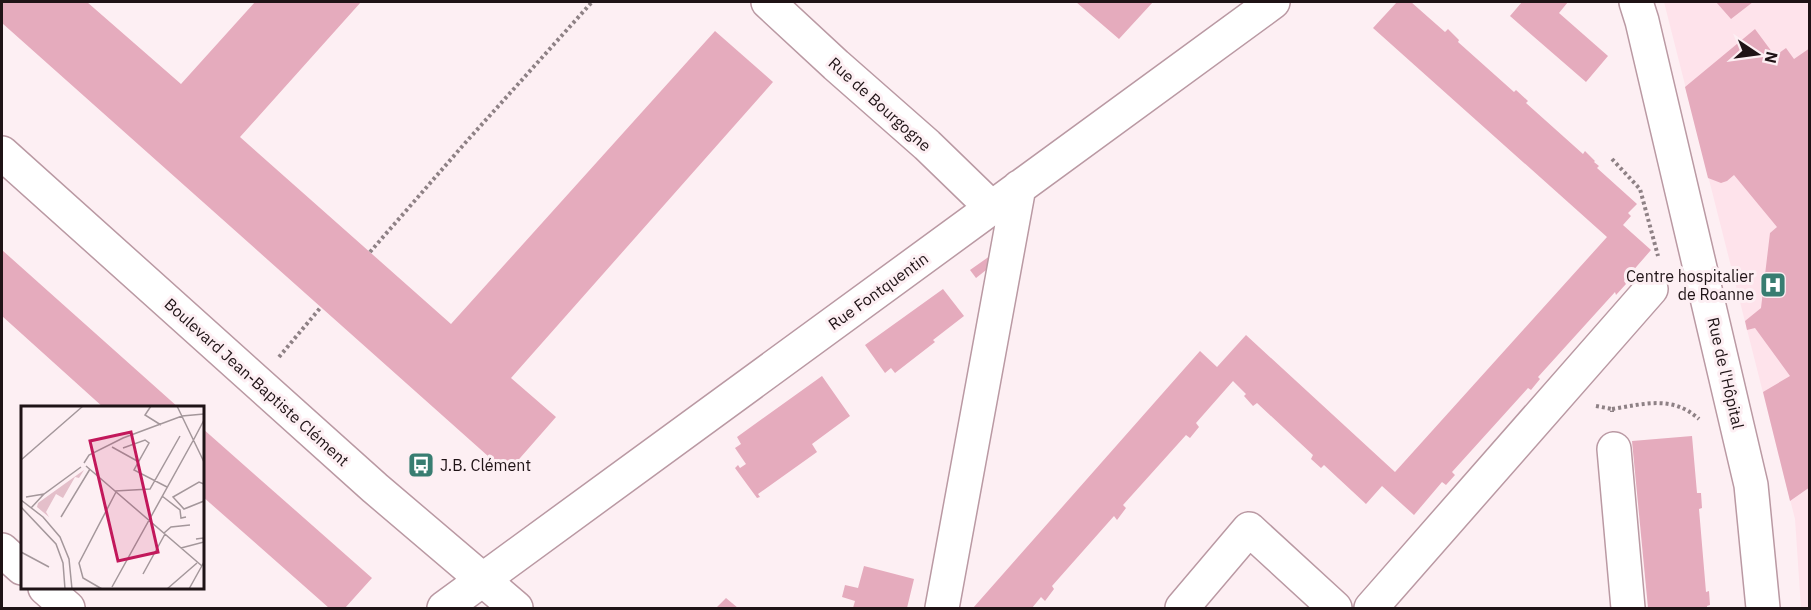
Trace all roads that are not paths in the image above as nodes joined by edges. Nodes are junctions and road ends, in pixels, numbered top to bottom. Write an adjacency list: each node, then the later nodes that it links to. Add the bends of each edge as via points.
1 (768, 2): 6 (street, Rue de Bourgogne)
2 (1274, 2): 5 (street, Rue Fontquentin)
3 (1636, 2): 21 (street, Rue de l'Hôpital, via 1751,484)
4 (2, 153): 11 (street, Boulevard Jean-Baptiste Clément, via 375,488)
5 (1019, 188): 6 (street, Rue Fontquentin); 16 (street)
6 (992, 208): 11 (street, Rue Fontquentin)
7 (1653, 275): 19 (street, via 1557,397)
8 (1614, 449): 20 (street)
9 (2, 549): 10 (street)
10 (21, 567)
11 (483, 579): 14 (street, Rue Fontquentin); 15 (street, Boulevard Jean-Baptiste Clément)
12 (46, 589): 13 (street)
13 (68, 609)
14 (444, 609)
15 (516, 609)
16 (942, 609)
17 (1182, 609): 18 (street, via 1250,529)
18 (1335, 609)
19 (1371, 609)
20 (1628, 609)
21 (1763, 609)

